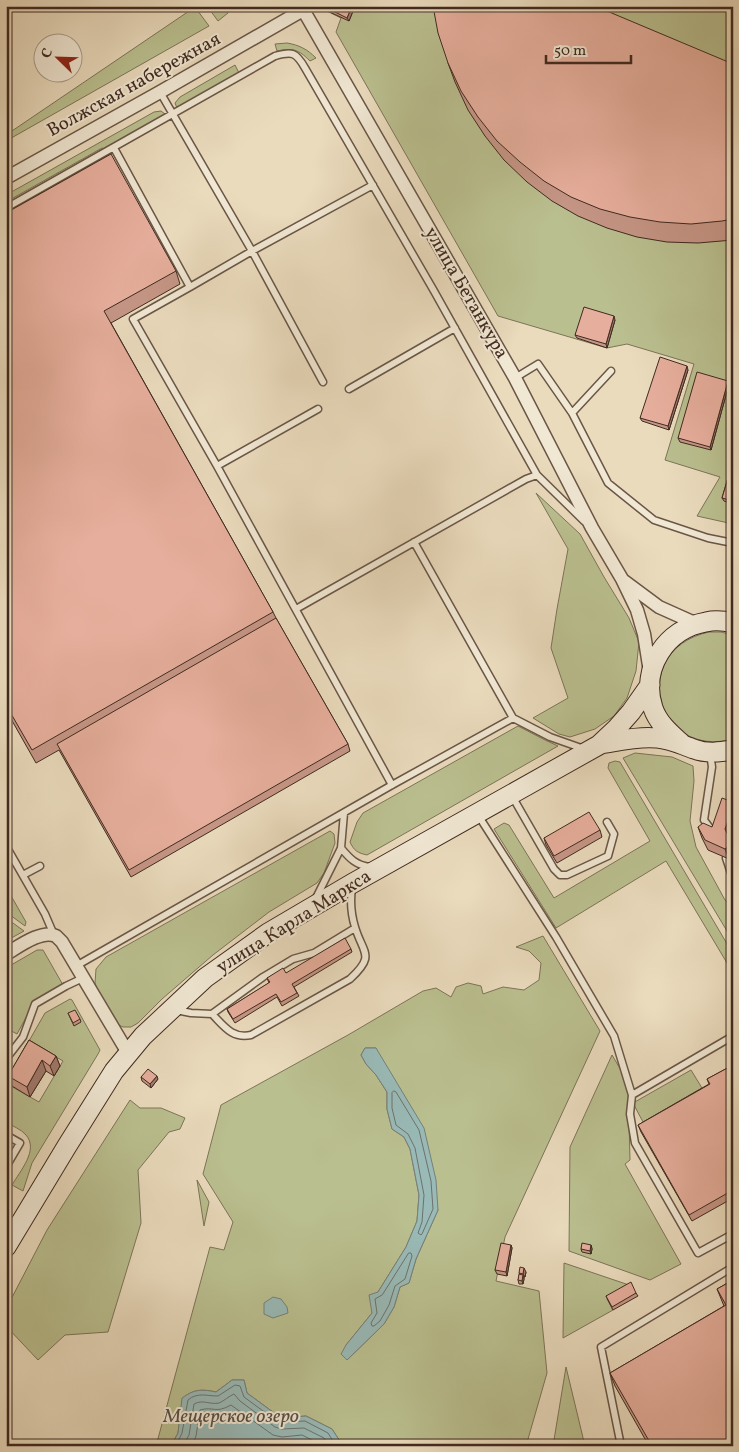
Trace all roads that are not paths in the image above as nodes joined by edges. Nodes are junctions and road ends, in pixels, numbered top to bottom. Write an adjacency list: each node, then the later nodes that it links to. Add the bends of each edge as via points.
1 (302, 8): 2 (street, Волжская набережная); 12 (street, улица Бетанкура)
2 (160, 92): 3 (lane); 5 (street, Волжская набережная)
3 (173, 114): 4 (lane); 6 (lane, via 275,56 294,53 306,68); 8 (lane)
4 (114, 148): 7 (lane); 9 (lane)
5 (6, 178)
6 (373, 185): 8 (lane); 10 (lane)
7 (6, 208)
8 (252, 251): 9 (lane); 13 (lane)
9 (190, 287): 17 (lane, via 133,319)
10 (455, 328): 14 (lane); 18 (lane)
11 (611, 371): 16 (lane)
12 (515, 378): 16 (lane, via 538,364); 19 (street, улица Бетанкура)
13 (324, 382)
14 (349, 389)
15 (318, 409): 17 (lane)
16 (572, 413): 21 (lane, via 608,483 654,520)
17 (217, 466): 23 (lane)
18 (537, 475): 19 (lane); 20 (lane)
19 (592, 528): 22 (street, улица Бетанкура)
20 (414, 542): 23 (lane); 27 (lane)
21 (733, 543)
22 (622, 579): 25 (street, улица Бетанкура, via 659,607); 26 (street, улица Бетанкура, via 644,634)
23 (296, 609): 31 (lane)
24 (733, 623): 25 (main road, via 713,621)
25 (697, 624): 26 (main road, via 680,631 666,643 656,658)
26 (650, 681): 28 (main road, via 653,708 664,728); 29 (main road, via 631,712)
27 (513, 718): 29 (lane, via 550,737); 31 (lane)
28 (681, 743): 29 (main road, via 641,738); 30 (main road)
29 (593, 748): 32 (main road, улица Карла Маркса)
30 (724, 754): 36 (lane, via 712,767 704,820)
31 (392, 786): 33 (lane)
32 (511, 794): 34 (main road, улица Карла Маркса); 35 (lane, via 554,869 560,874 567,875 608,856 614,834)
33 (344, 813): 38 (lane); 49 (lane)
34 (477, 813): 41 (main road, улица Карла Маркса); 56 (lane, via 614,1036)
35 (607, 822)
36 (716, 836)
37 (6, 846): 42 (lane)
38 (341, 848): 41 (lane, via 359,866); 45 (lane)
39 (726, 858): 43 (lane)
40 (40, 866): 42 (lane)
41 (378, 869): 44 (main road, улица Карла Маркса)
42 (23, 875): 47 (lane)
43 (733, 879)
44 (352, 883): 45 (main road, улица Карла Маркса); 46 (lane, via 350,903)
45 (310, 908): 51 (main road, улица Карла Маркса, via 205,978)
46 (355, 928): 52 (lane, via 314,953 293,959 270,972); 52 (lane, via 366,958 360,970 350,978 251,1035 236,1036)
47 (54, 935): 48 (street, via 31,939); 49 (street)
48 (6, 954)
49 (76, 966): 50 (street)
50 (83, 978): 54 (street); 55 (lane, via 35,1004 23,1037)
51 (172, 1009): 52 (lane); 54 (main road, улица Карла Маркса)
52 (212, 1014)
53 (733, 1036): 56 (lane)
54 (128, 1053): 60 (main road, улица Карла Маркса, via 66,1146)
55 (6, 1059)
56 (632, 1095): 59 (lane, via 630,1114 635,1143 698,1253)
57 (6, 1135): 58 (lane, via 20,1143)
58 (6, 1167)
59 (733, 1234)
60 (6, 1247)
61 (733, 1267): 62 (lane, via 601,1348)
62 (621, 1446)

